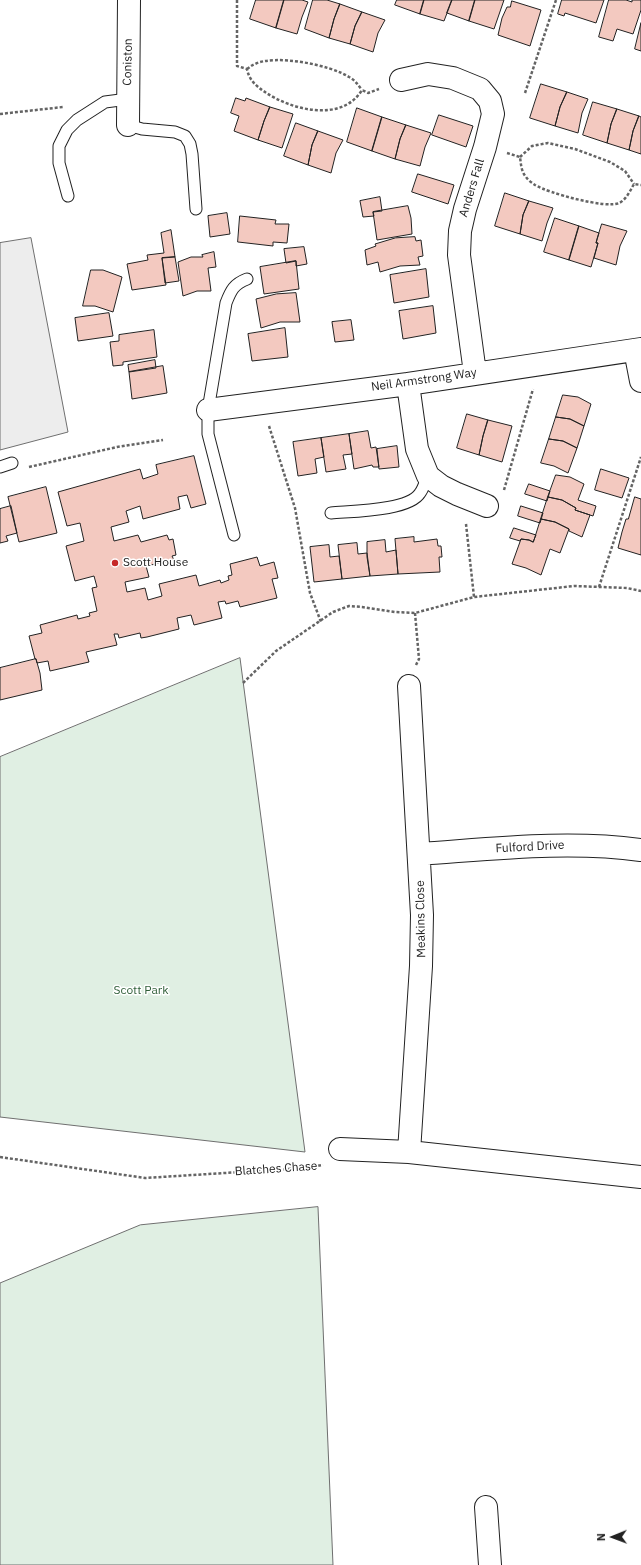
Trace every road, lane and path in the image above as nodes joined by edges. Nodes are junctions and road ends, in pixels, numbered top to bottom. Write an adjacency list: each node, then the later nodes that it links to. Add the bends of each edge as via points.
1 (129, 0): 9 (street, Coniston)
2 (237, 0): 4 (path, via 238,66)
3 (556, 0): 8 (path)
4 (247, 69): 6 (path, via 255,64 275,60 323,66 351,78); 6 (path, via 248,76 255,85 270,96 285,104 308,110 338,108 349,104)
5 (401, 80): 13 (street, Anders Fall, via 428,74 453,78 480,89 490,101 493,114)
6 (362, 90): 7 (path)
7 (368, 93)
8 (525, 93)
9 (128, 99): 12 (street, Coniston); 17 (lane, via 105,102 77,120 67,130 60,146 59,163)
10 (68, 106): 11 (path)
11 (0, 114)
12 (128, 125): 18 (lane, via 175,132 185,136 192,154)
13 (485, 146): 14 (path); 21 (street, Anders Fall, via 460,231 459,255)
14 (520, 157): 15 (path, via 532,146 548,143 575,149 610,162 625,171); 15 (path, via 526,178 536,186 570,198 603,204 618,203 628,195)
15 (634, 184): 16 (path)
16 (641, 185)
17 (68, 196)
18 (196, 210)
19 (246, 279): 25 (lane, via 232,288 226,303)
20 (638, 350): 21 (street, Neil Armstrong Way); 22 (street)
21 (475, 373): 23 (street, Neil Armstrong Way)
22 (641, 381)
23 (408, 384): 25 (street, Neil Armstrong Way); 31 (street, via 417,449)
24 (533, 388): 32 (path)
25 (208, 410): 35 (lane, via 208,434)
26 (268, 425): 40 (path, via 295,508 310,593)
27 (163, 440): 29 (path, via 89,453 20,470)
28 (641, 457): 36 (path)
29 (12, 464): 30 (lane)
30 (0, 467)
31 (428, 476): 32 (street, via 457,494); 33 (lane, via 420,494 409,502 388,508)
32 (495, 500)
33 (331, 513)
34 (467, 519): 38 (path)
35 (234, 536)
36 (599, 587): 37 (path); 38 (path, via 574,586)
37 (641, 591)
38 (474, 597): 39 (path)
39 (415, 613): 40 (path, via 349,606 333,612); 42 (path, via 418,659)
40 (321, 622): 41 (path, via 276,651)
41 (243, 683)
42 (409, 686): 44 (street, Meakins Close)
43 (641, 850): 44 (street, Fulford Drive, via 583,845 544,845)
44 (419, 854): 46 (street, Meakins Close, via 421,966)
45 (340, 1149): 46 (street); 47 (path, Blatches Chase, via 322,1166 144,1178)
46 (409, 1152): 48 (street)
47 (0, 1158)
48 (641, 1176)
49 (486, 1507): 50 (street)
50 (490, 1565)

